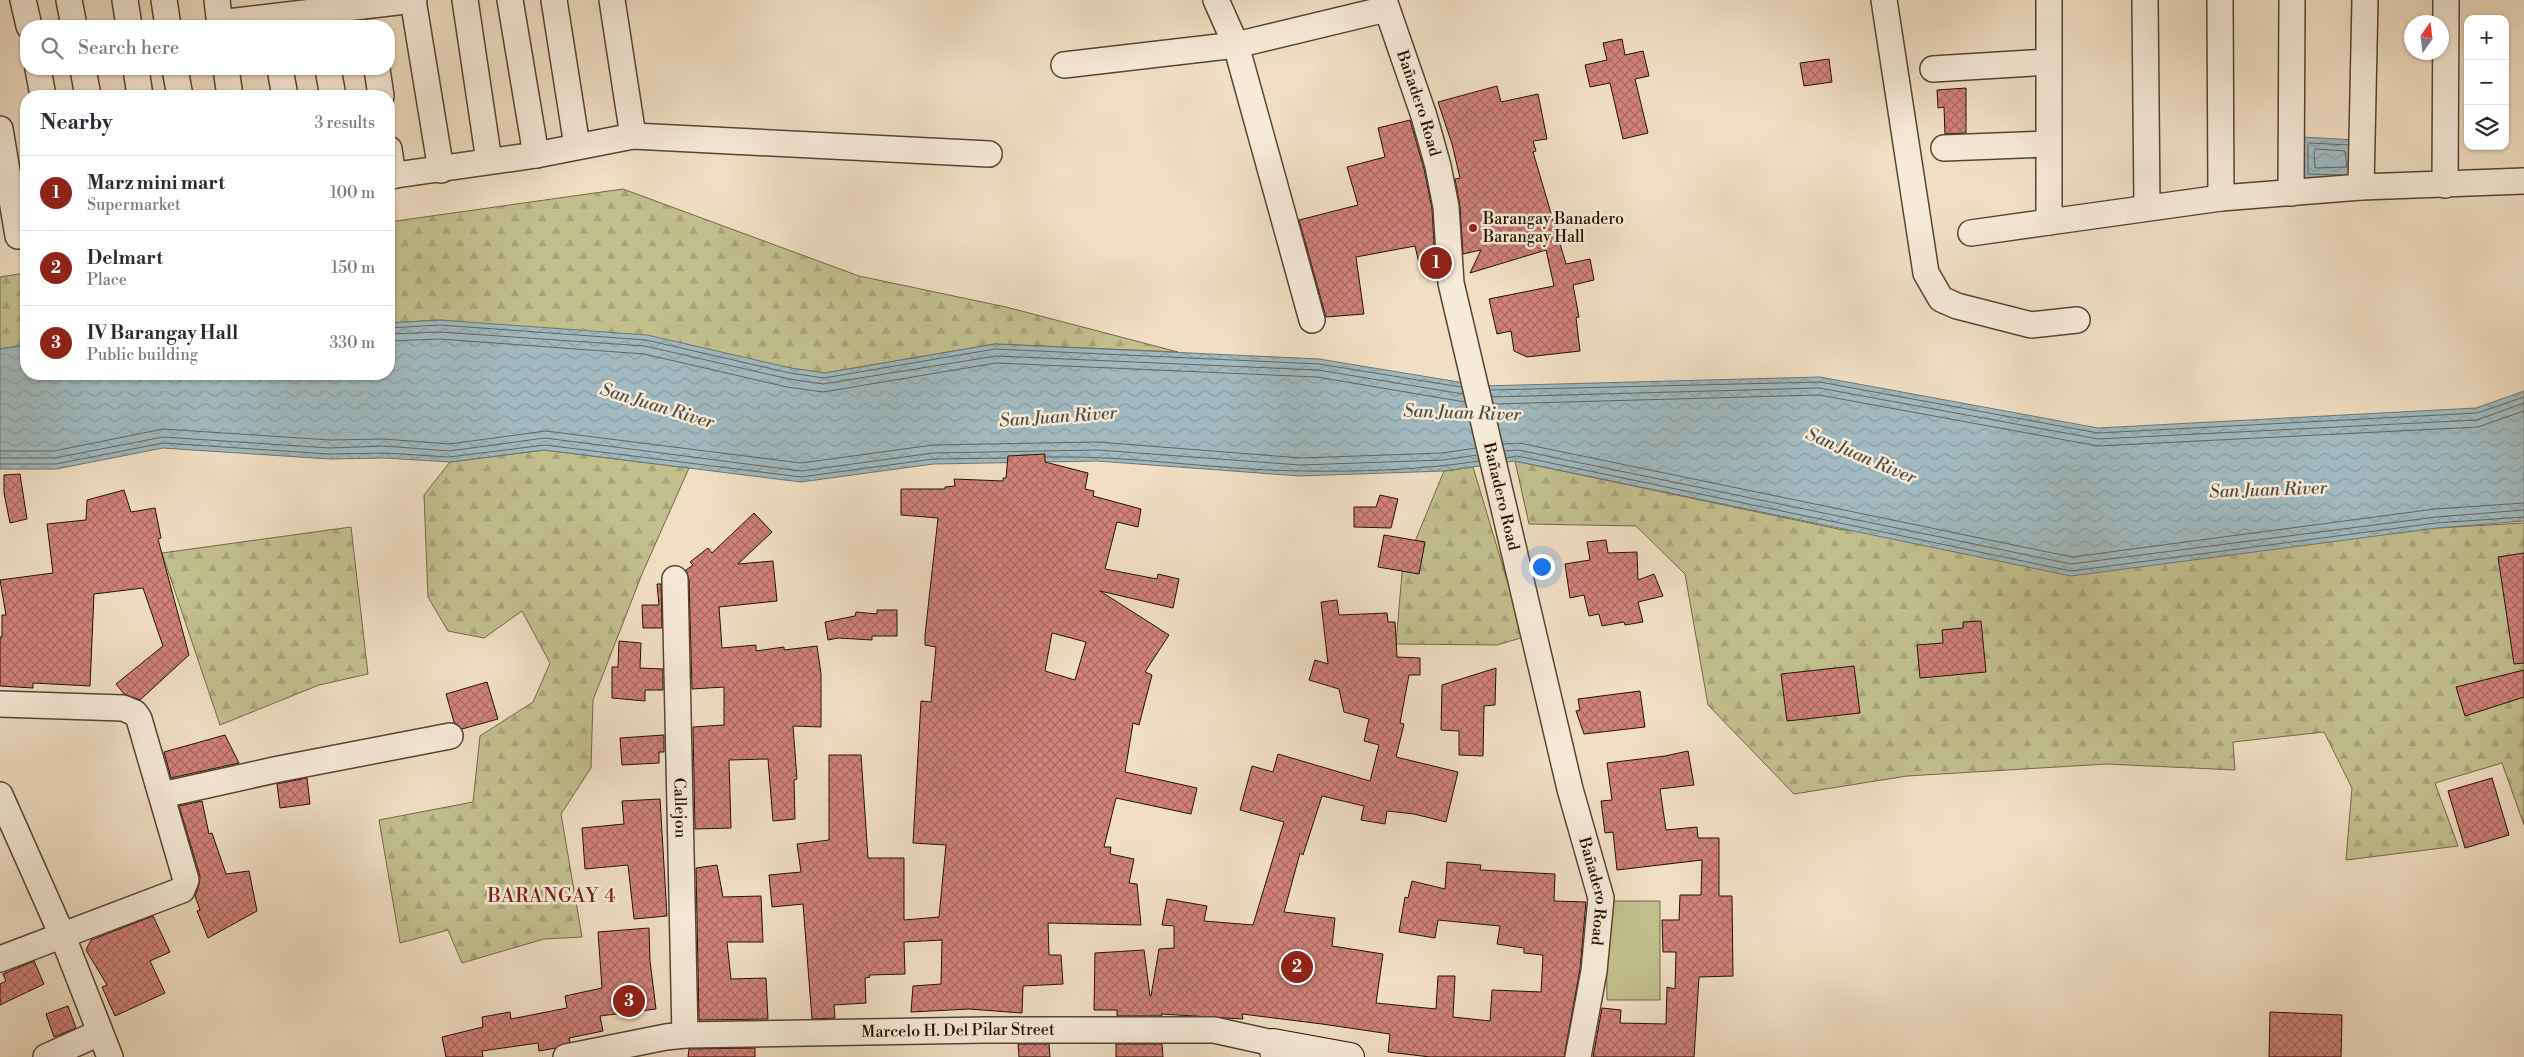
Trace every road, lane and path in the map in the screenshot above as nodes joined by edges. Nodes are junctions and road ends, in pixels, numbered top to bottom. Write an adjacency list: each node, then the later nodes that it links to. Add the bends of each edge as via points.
1 (24, 0): 22 (street)
2 (69, 0): 23 (street)
3 (125, 0): 24 (street)
4 (164, 0): 25 (street)
5 (414, 0): 20 (street); 56 (street)
6 (465, 0): 55 (street)
7 (510, 0): 54 (street)
8 (554, 0): 51 (street)
9 (612, 0): 49 (street)
10 (1216, 0): 28 (street)
11 (1884, 0): 68 (street, via 1926,273 1941,298 1957,306 2031,325)
12 (2049, 0): 29 (street)
13 (2145, 0): 63 (street)
14 (2220, 0): 62 (street)
15 (2292, 0): 61 (street)
16 (2365, 0): 60 (street)
17 (2446, 0): 59 (street)
18 (1385, 5): 28 (street); 83 (street, Bañadero Road, via 1424,116 1440,176 1446,206 1451,283 1570,789 1600,898 1594,971)
19 (218, 16): 26 (street)
20 (369, 16): 21 (street)
21 (320, 19): 27 (street)
22 (28, 20)
23 (73, 20)
24 (128, 20)
25 (167, 20)
26 (254, 20)
27 (304, 20)
28 (1236, 45): 30 (street); 67 (street)
29 (2048, 62): 31 (street); 50 (street)
30 (1064, 65)
31 (1933, 69)
32 (39, 75): 40 (street)
33 (84, 75): 41 (street)
34 (137, 75): 42 (street)
35 (176, 75): 43 (street)
36 (227, 75): 44 (street)
37 (281, 75): 45 (street)
38 (329, 75): 46 (street)
39 (378, 75): 47 (street)
40 (43, 90)
41 (87, 90)
42 (139, 90)
43 (179, 90)
44 (229, 90)
45 (284, 90)
46 (332, 90)
47 (380, 90)
48 (0, 129): 66 (street)
49 (633, 136): 51 (street); 53 (street)
50 (2048, 144): 52 (street); 64 (street)
51 (577, 146): 54 (street)
52 (1944, 148)
53 (990, 154)
54 (536, 155): 55 (street)
55 (489, 162): 56 (street)
56 (441, 170): 57 (street)
57 (395, 176)
58 (2524, 181): 59 (street)
59 (2445, 185): 60 (street)
60 (2361, 187): 61 (street)
61 (2291, 193): 62 (street)
62 (2221, 198): 63 (street)
63 (2147, 207): 64 (street)
64 (2049, 222): 65 (street)
65 (1971, 233)
66 (15, 237)
67 (1312, 320)
68 (2077, 320)
69 (675, 579): 77 (street, Callejon)
70 (0, 704): 72 (street, via 129,710 139,720)
71 (450, 736): 72 (street)
72 (162, 795): 74 (street, via 186,880 185,887)
73 (0, 796): 74 (street)
74 (63, 937): 75 (street); 76 (street)
75 (0, 959)
76 (99, 1033): 79 (street); 80 (street)
77 (673, 1043): 78 (street, Marcelo H. Del Pilar Street, via 985,1030 1214,1030); 81 (street, Marcelo H. Del Pilar Street)
78 (1274, 1050): 82 (street, Marcelo H. Del Pilar Street)
79 (46, 1057)
80 (110, 1057)
81 (566, 1057)
82 (1350, 1057)
83 (1578, 1057)

